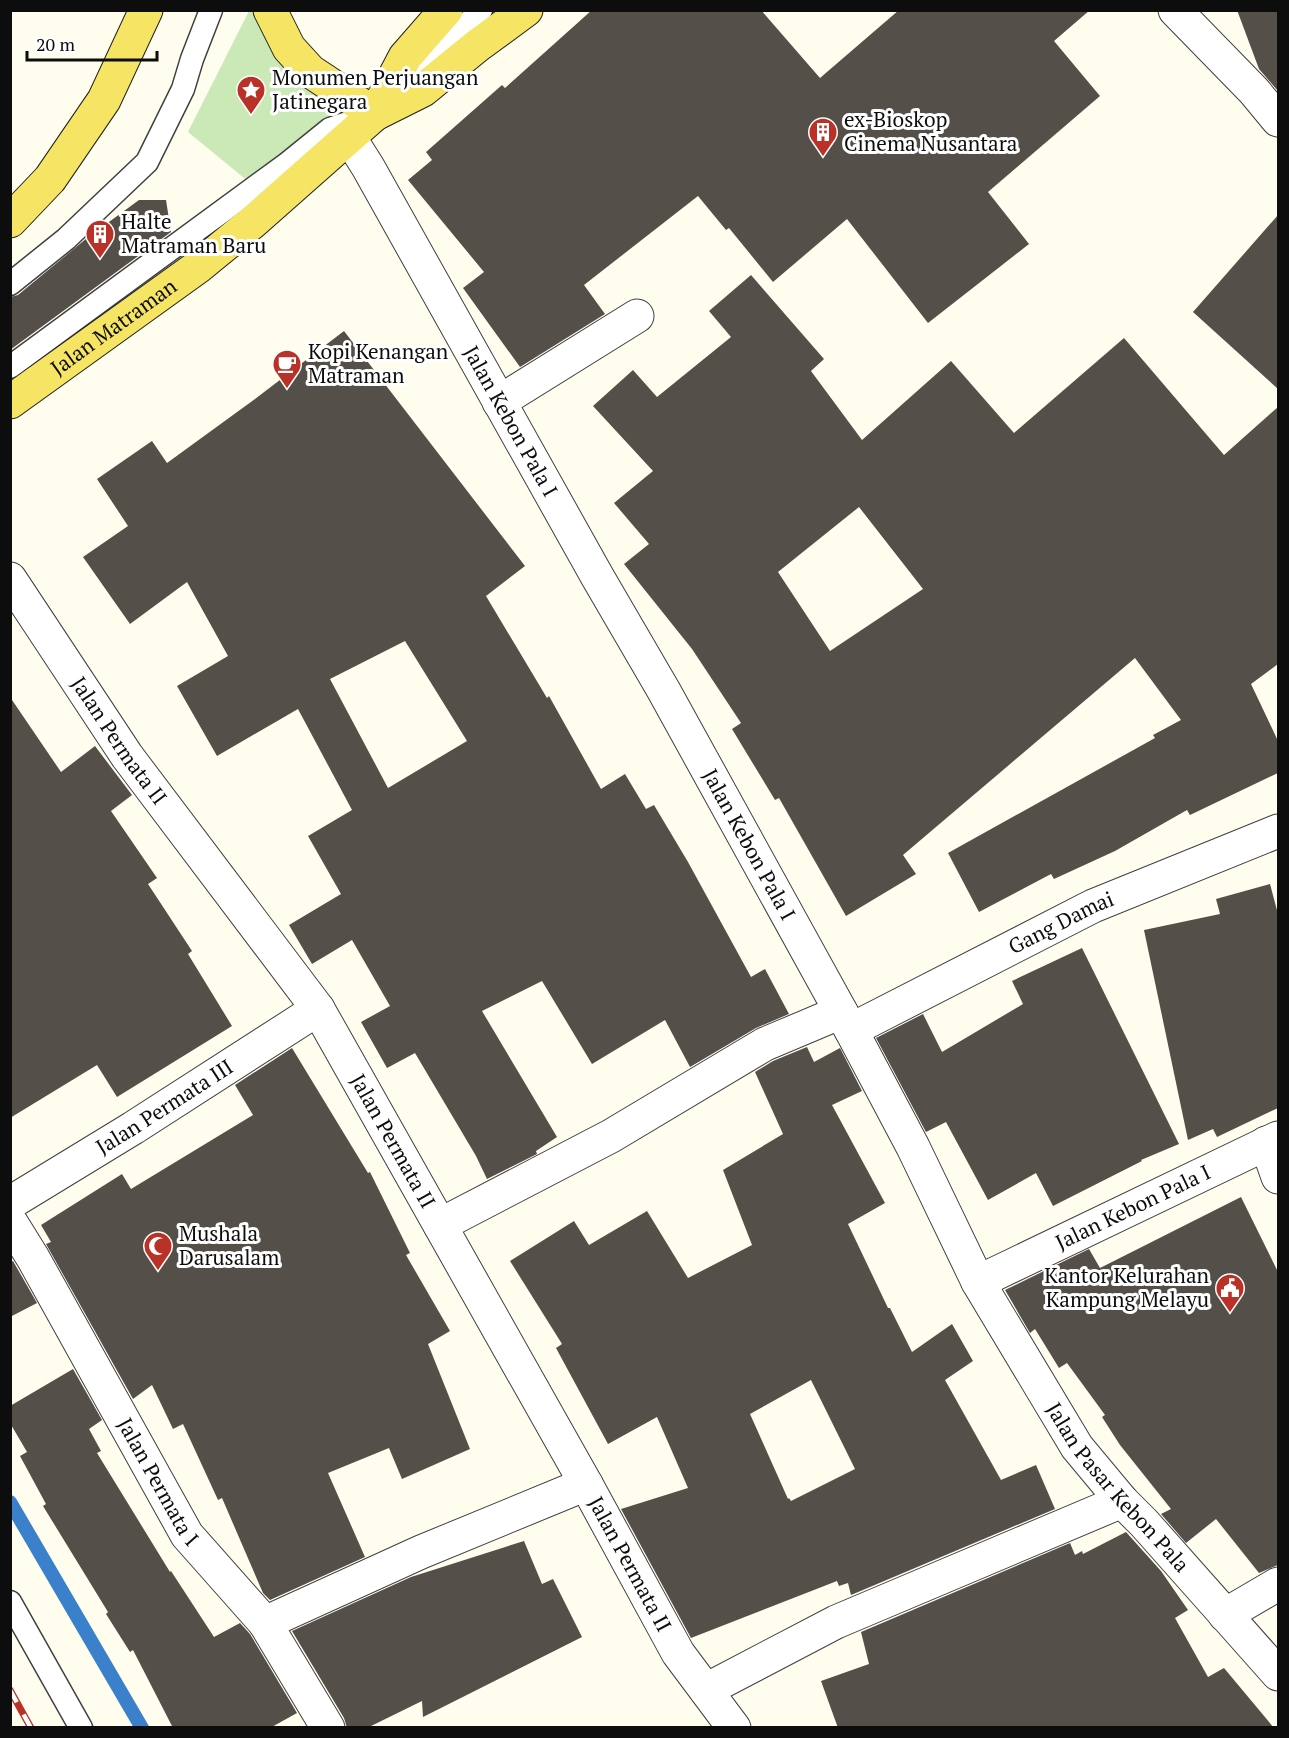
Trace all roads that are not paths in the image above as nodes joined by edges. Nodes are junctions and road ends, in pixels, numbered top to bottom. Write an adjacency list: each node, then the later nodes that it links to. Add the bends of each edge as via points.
1 (146, 10): 11 (main road, via 104,100 50,179)
2 (211, 10): 12 (lane, via 183,89 147,162 66,239)
3 (270, 10): 8 (main road, via 289,48 310,71)
4 (446, 10): 8 (main road, via 405,57)
5 (481, 10): 8 (lane)
6 (526, 10): 8 (main road, via 423,90)
7 (1175, 10): 9 (street)
8 (375, 114): 10 (main road, Jalan Matraman); 14 (lane, via 330,129)
9 (1278, 120)
10 (349, 137): 15 (main road, Jalan Matraman, via 199,266); 16 (street, Jalan Kebon Pala I)
11 (10, 221)
12 (10, 284)
13 (637, 316): 16 (street)
14 (10, 367)
15 (10, 402)
16 (500, 402): 20 (street, Jalan Kebon Pala I)
17 (10, 579): 19 (street, Jalan Permata II, via 127,756)
18 (1278, 831): 20 (street, Gang Damai, via 1094,906)
19 (318, 1009): 23 (street, Jalan Permata III); 25 (street, Jalan Permata II)
20 (846, 1021): 25 (street, Gang Damai, via 765,1044 611,1136); 26 (street, Jalan Kebon Pala I, via 914,1147)
21 (1272, 1140): 22 (street, Jalan Kebon Pala I); 26 (street, Jalan Kebon Pala I)
22 (1278, 1177)
23 (10, 1203)
24 (10, 1221): 32 (street, Jalan Permata I, via 187,1535)
25 (440, 1225): 27 (street, Jalan Permata II)
26 (978, 1282): 28 (street, Jalan Pasar Kebon Pala, via 1077,1448)
27 (586, 1484): 32 (street, via 421,1552); 34 (street, Jalan Permata II, via 678,1653)
28 (1122, 1502): 31 (street, Jalan Pasar Kebon Pala); 34 (street, via 836,1623)
29 (1278, 1584): 31 (street)
30 (10, 1602): 36 (lane)
31 (1226, 1615): 33 (street, Jalan Pasar Kebon Pala)
32 (265, 1623): 37 (street, Jalan Permata I)
33 (1278, 1674)
34 (706, 1690): 35 (street, Jalan Permata II)
35 (727, 1726)
36 (81, 1728)
37 (328, 1728)

